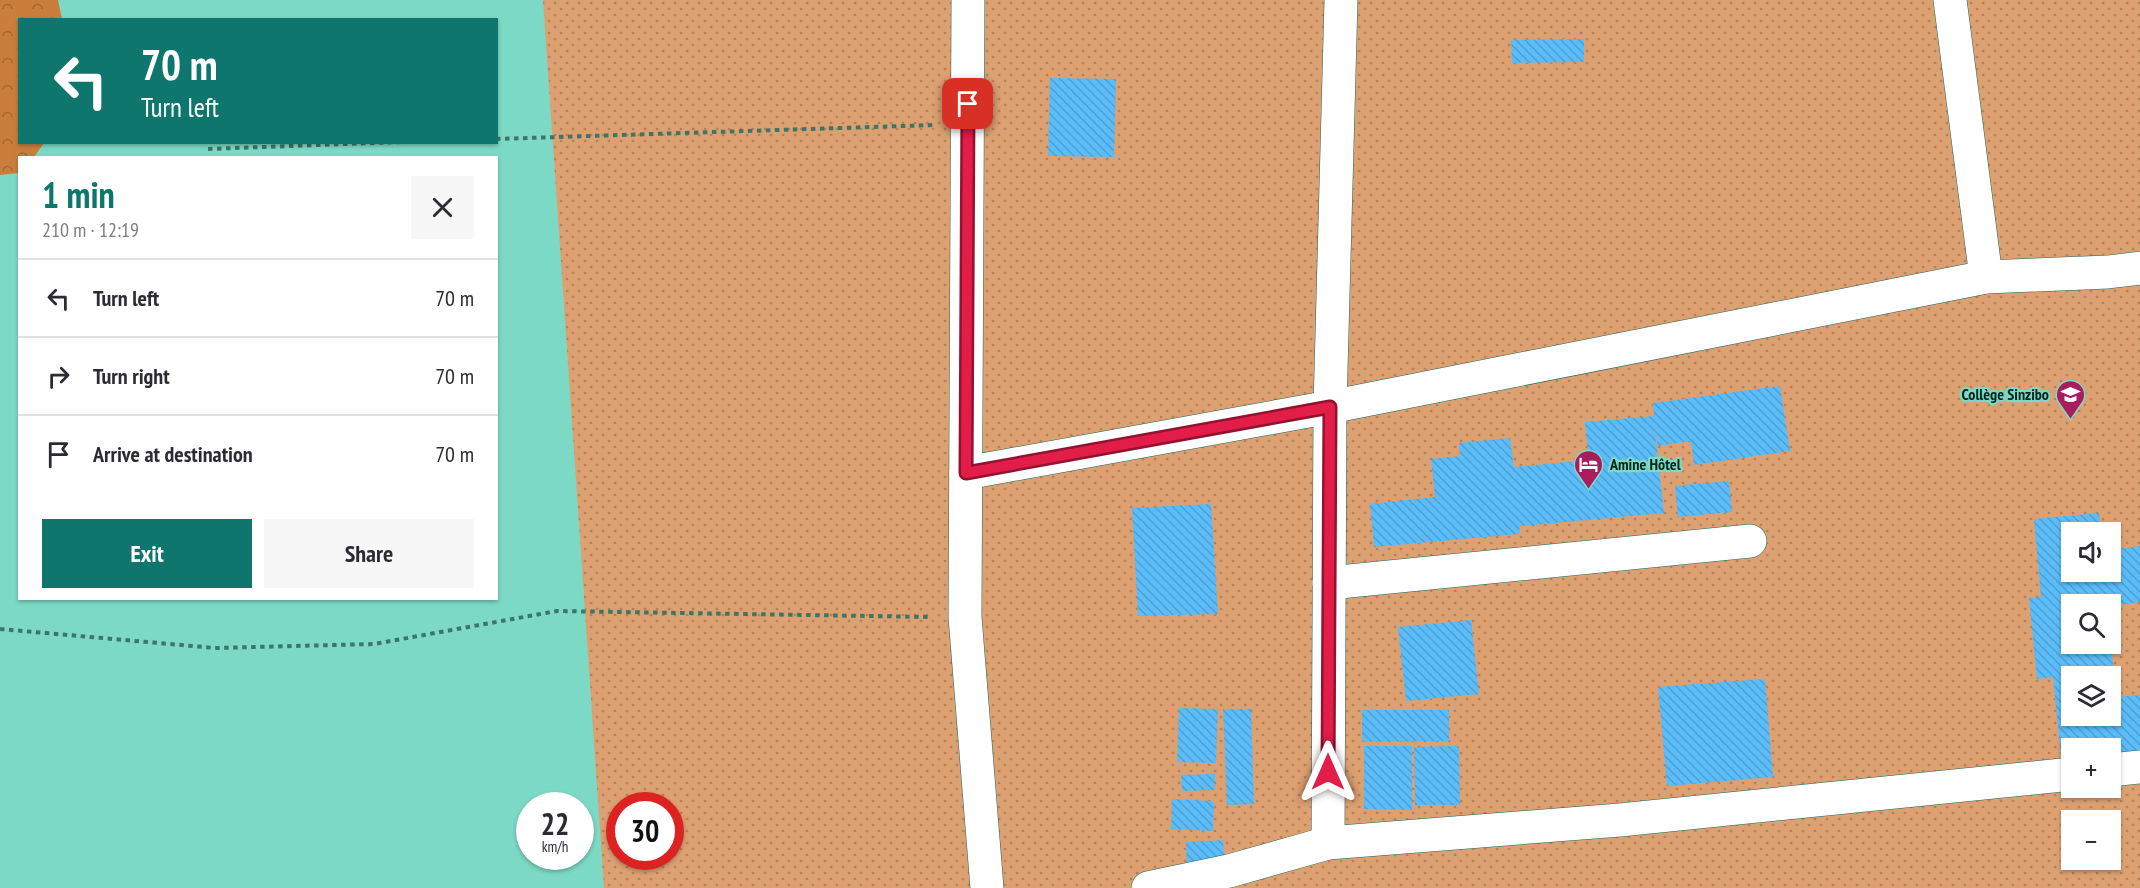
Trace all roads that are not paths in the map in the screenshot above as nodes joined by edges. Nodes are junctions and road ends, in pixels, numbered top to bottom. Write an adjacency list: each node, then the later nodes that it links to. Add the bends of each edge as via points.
1 (968, 0): 7 (street)
2 (1341, 0): 6 (street)
3 (1950, 0): 5 (street)
4 (2140, 268): 5 (street)
5 (1986, 277): 6 (street)
6 (1330, 407): 7 (street); 9 (street)
7 (966, 473): 14 (street, via 965,617)
8 (1750, 541): 9 (street)
9 (1329, 583): 13 (street)
10 (2140, 767): 11 (street)
11 (2121, 769)
12 (2061, 775): 13 (street, via 1620,820)
13 (1328, 843): 15 (street, via 1229,871)
14 (987, 888)
15 (1148, 888)

